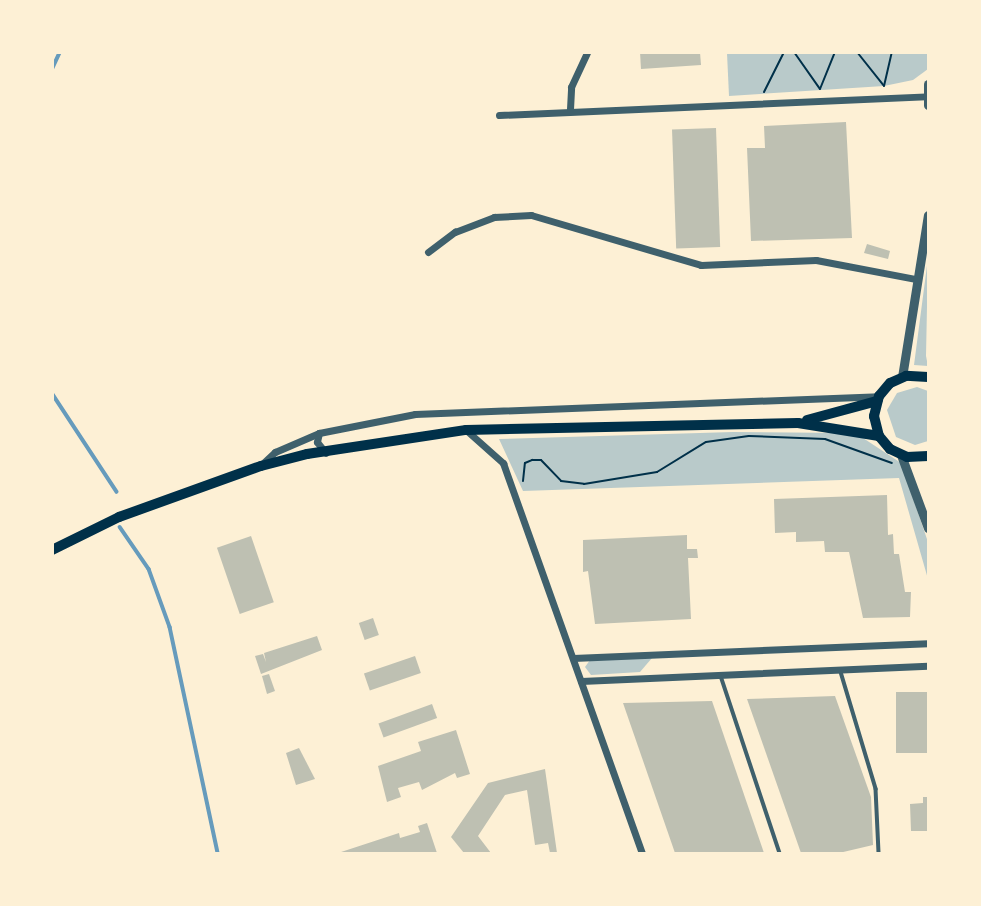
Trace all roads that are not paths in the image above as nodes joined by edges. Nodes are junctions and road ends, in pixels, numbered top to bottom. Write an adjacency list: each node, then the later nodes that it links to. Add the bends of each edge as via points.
1 (587, 52): 4 (street, via 571,87)
2 (929, 84): 3 (street)
3 (927, 100): 4 (street)
4 (570, 109): 5 (street)
5 (499, 115)
6 (929, 215): 8 (street)
7 (428, 252): 8 (street, via 455,232 494,217 531,215 701,265 816,260)
8 (916, 279): 9 (street)
9 (902, 377): 10 (main road); 11 (main road)
10 (929, 377)
11 (878, 398): 12 (main road); 14 (street, via 415,414); 15 (main road, via 874,416)
12 (798, 423): 13 (main road); 15 (main road)
13 (466, 430): 16 (main road); 23 (street, via 503,463)
14 (319, 433): 16 (street, via 317,442); 19 (street, via 275,452)
15 (879, 436): 17 (main road)
16 (327, 454): 19 (main road, via 307,454)
17 (901, 455): 18 (main road); 20 (street)
18 (929, 456)
19 (261, 466): 21 (main road, via 119,517)
20 (929, 528)
21 (52, 550)
22 (929, 643): 23 (street)
23 (573, 658): 27 (street)
24 (929, 666): 25 (street)
25 (840, 670): 26 (street); 30 (lane, via 876,789)
26 (720, 674): 27 (street); 29 (lane)
27 (581, 681): 28 (street)
28 (642, 853)
29 (780, 853)
30 (878, 853)

